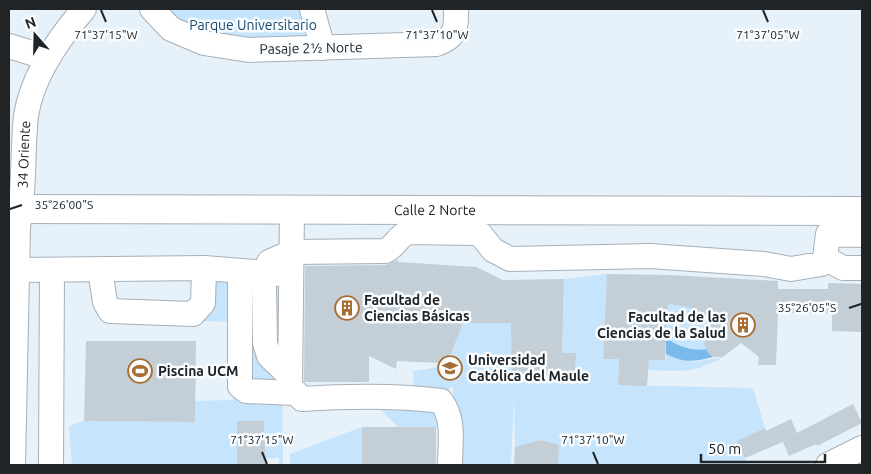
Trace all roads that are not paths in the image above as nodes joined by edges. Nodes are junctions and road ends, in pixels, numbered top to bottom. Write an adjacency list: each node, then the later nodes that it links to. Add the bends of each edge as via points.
1 (84, 9): 7 (street, 34 Oriente)
2 (152, 9): 6 (street, Pasaje 2½ Norte, via 172,29 204,43 249,50)
3 (312, 9): 6 (street)
4 (456, 9): 6 (street, Pasaje 2½ Norte, via 454,32 446,41 436,44)
5 (9, 46): 7 (street)
6 (323, 48)
7 (48, 58): 8 (street, 34 Oriente, via 26,115)
8 (15, 209): 9 (main road, Calle 2 Norte); 17 (street, 34 Oriente)
9 (292, 210): 11 (main road, Calle 2 Norte, via 753,210); 14 (street)
10 (862, 211): 11 (main road, Calle 2 Norte)
11 (828, 223): 12 (street); 13 (street)
12 (862, 235)
13 (825, 258): 14 (street, via 820,264 790,269 764,264 650,256 510,259 493,250 478,234 414,232 399,237 391,249 385,251); 16 (street, via 842,268)
14 (291, 264): 21 (street); 23 (street)
15 (204, 268): 18 (street); 18 (street, via 203,303 193,314 110,311 105,302); 20 (street)
16 (862, 268)
17 (17, 270): 19 (street); 22 (street, 34 Oriente)
18 (100, 270): 19 (street)
19 (52, 271): 26 (street)
20 (240, 271): 21 (street); 23 (street, via 240,386 246,391)
21 (266, 273): 23 (street, via 265,343 269,356)
22 (12, 371): 25 (street, 34 Oriente)
23 (293, 384): 27 (street, via 302,399 347,396 416,397 441,401 451,422)
24 (862, 448): 28 (street)
25 (13, 465)
26 (51, 465)
27 (450, 465)
28 (828, 465)

